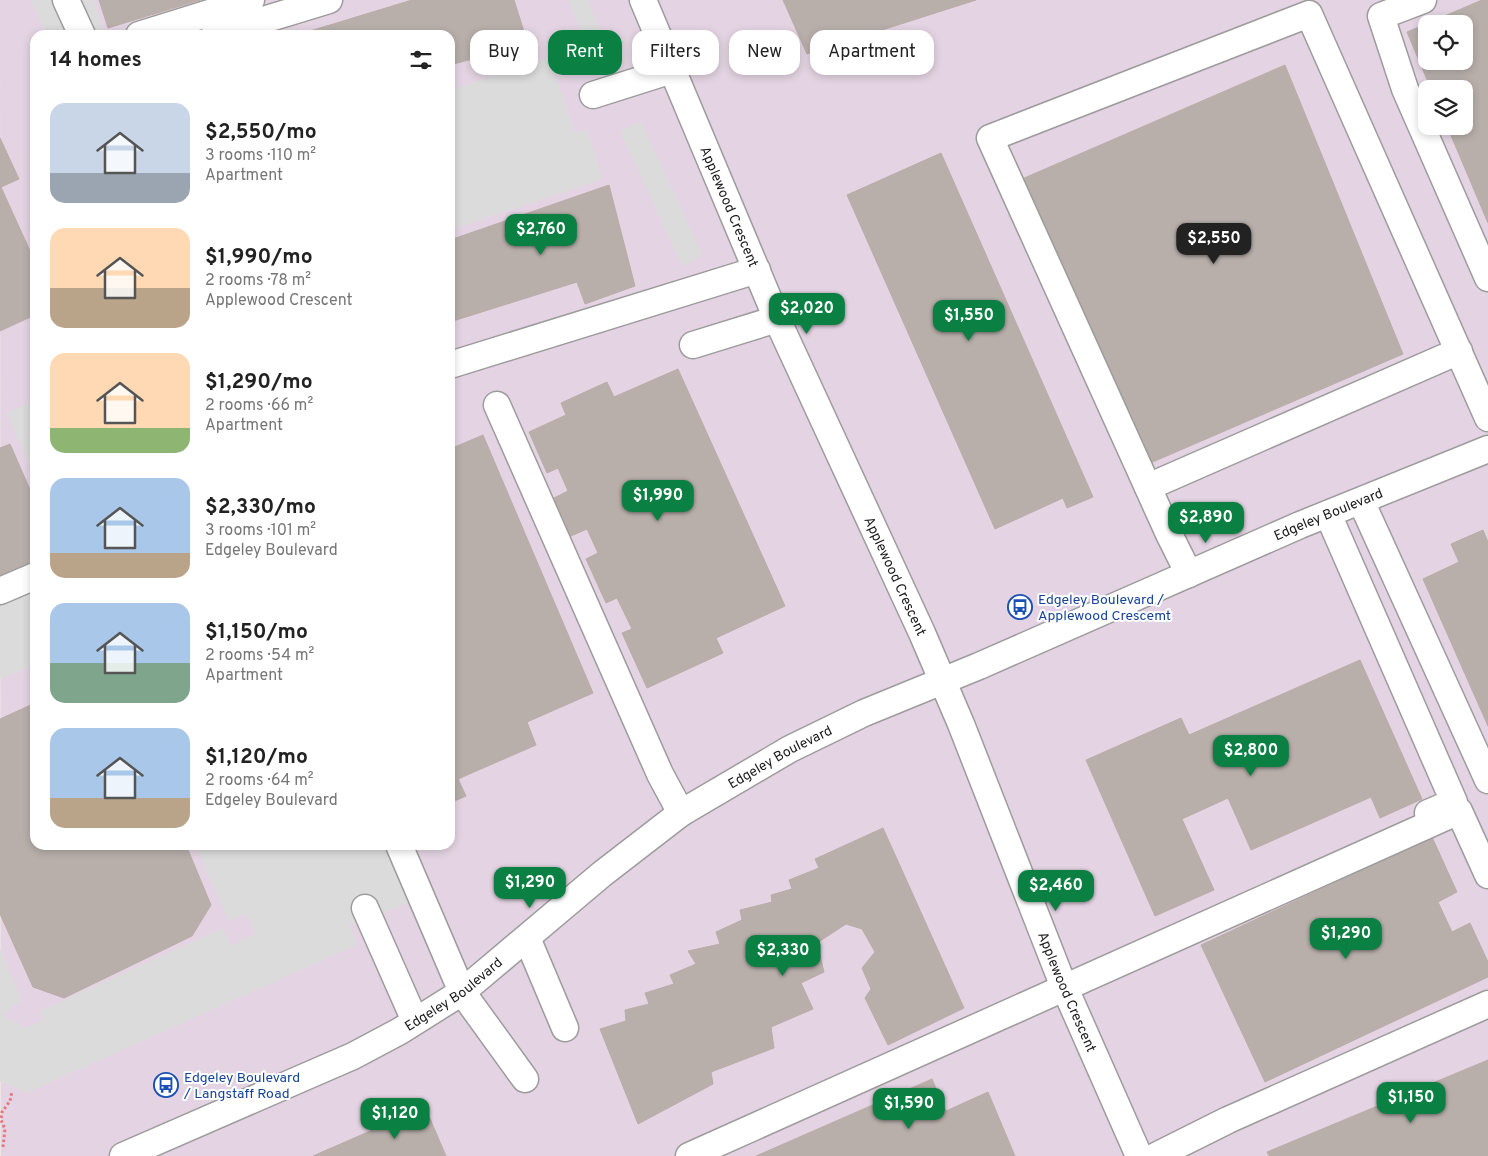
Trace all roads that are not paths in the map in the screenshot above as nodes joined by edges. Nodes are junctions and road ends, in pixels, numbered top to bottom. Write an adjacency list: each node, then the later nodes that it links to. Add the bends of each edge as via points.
1 (66, 0): 6 (street)
2 (251, 0): 7 (street)
3 (329, 0): 8 (street)
4 (643, 0): 9 (street, Applewood Crescent)
5 (1423, 0): 14 (street, via 1381,16 1405,89)
6 (80, 30)
7 (155, 30)
8 (230, 30)
9 (655, 30)
10 (656, 75): 12 (street)
11 (674, 75): 13 (street, Applewood Crescent)
12 (593, 95)
13 (756, 270): 15 (street, Applewood Crescent); 18 (street)
14 (1488, 278)
15 (777, 319): 16 (street); 28 (street, Applewood Crescent)
16 (693, 344)
17 (1459, 351): 20 (street); 22 (street); 22 (street, via 1309,14 990,138)
18 (455, 363)
19 (497, 405): 30 (street, via 660,774)
20 (1488, 418)
21 (1488, 449): 23 (street, Edgeley Boulevard)
22 (1148, 487): 25 (street)
23 (1361, 500): 24 (street, Edgeley Boulevard); 29 (street)
24 (1328, 514): 25 (street, Edgeley Boulevard); 35 (street, via 1454,802)
25 (1189, 574): 28 (street, Edgeley Boulevard)
26 (30, 578): 27 (street)
27 (0, 590)
28 (942, 681): 30 (street, Edgeley Boulevard, via 864,713 790,749); 35 (street, Applewood Crescent)
29 (1488, 780)
30 (681, 813): 34 (street, Edgeley Boulevard)
31 (401, 850): 36 (street)
32 (1488, 874): 35 (street, via 1459,811)
33 (366, 908): 39 (street)
34 (527, 938): 36 (street, Edgeley Boulevard); 40 (street)
35 (1062, 983): 38 (street); 43 (street); 44 (street, Applewood Crescent)
36 (462, 992): 39 (street, Edgeley Boulevard); 41 (street)
37 (1488, 1004): 45 (street, via 1228,1120)
38 (983, 1010)
39 (415, 1021): 42 (street, Edgeley Boulevard, via 353,1056)
40 (565, 1028)
41 (525, 1079)
42 (123, 1156)
43 (689, 1156)
44 (1139, 1156)
45 (1156, 1156)

